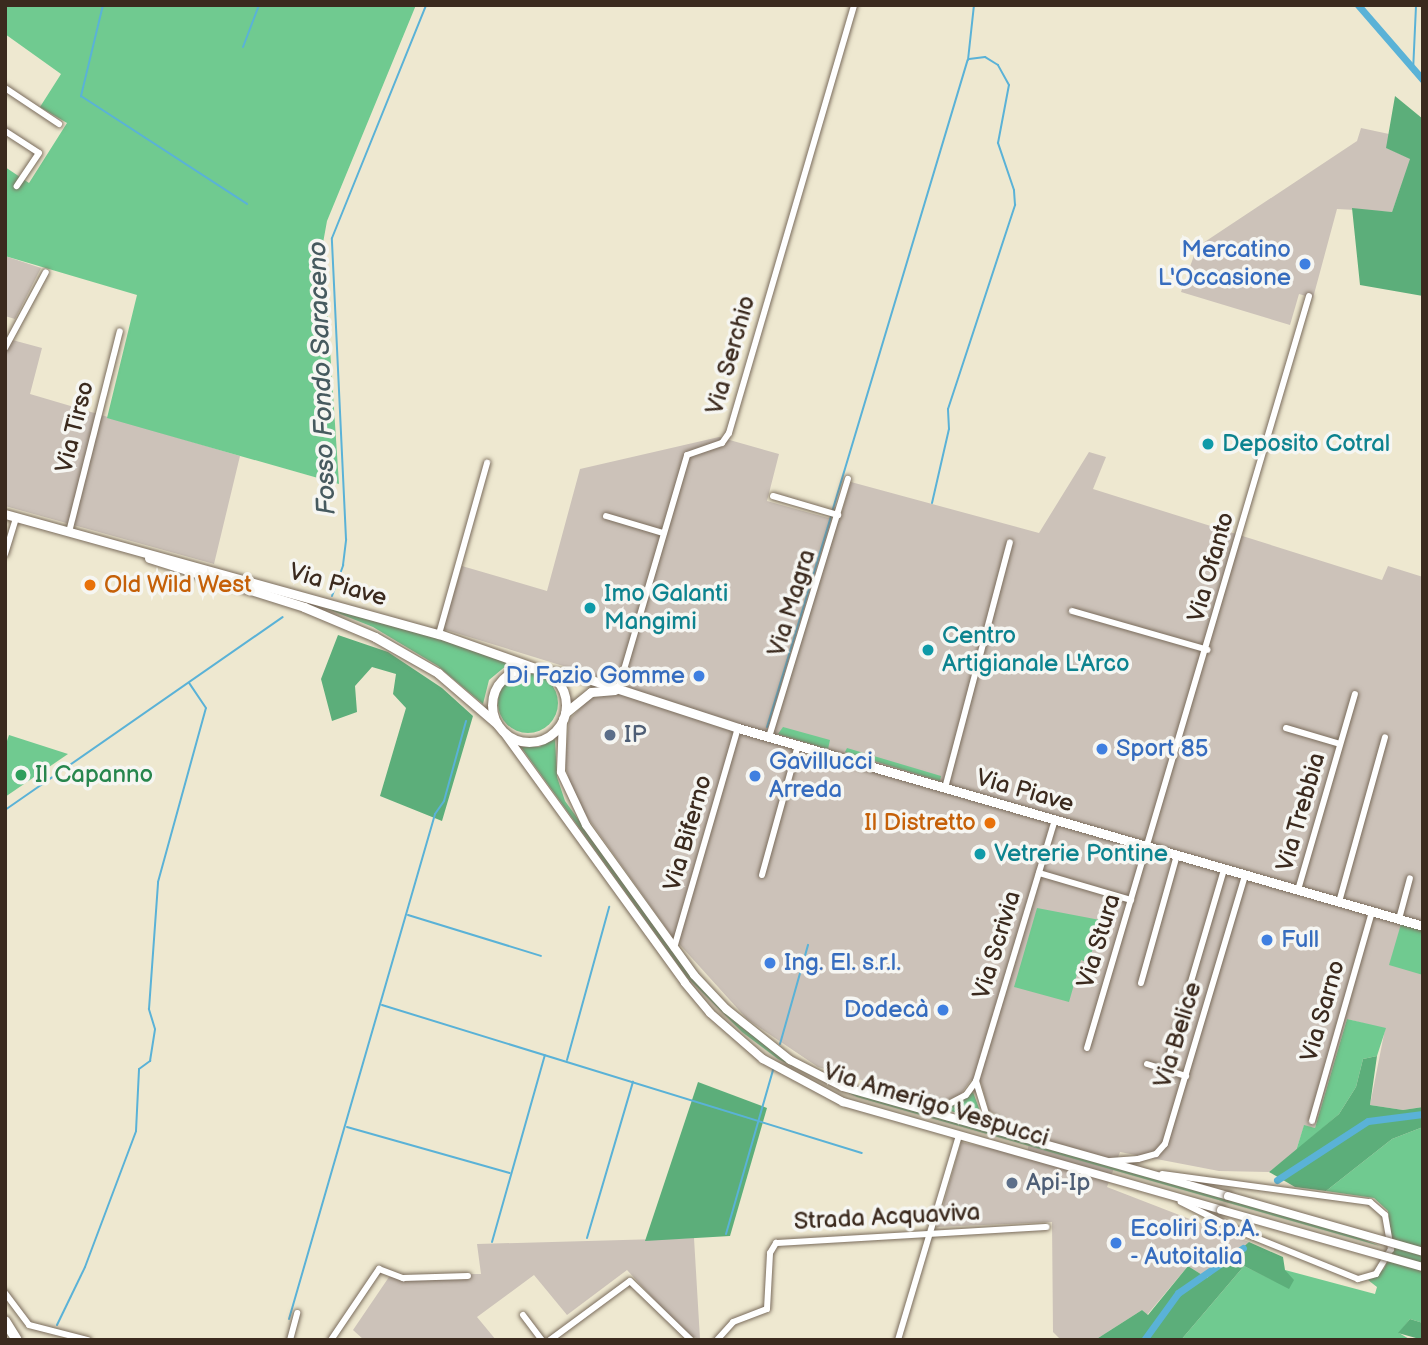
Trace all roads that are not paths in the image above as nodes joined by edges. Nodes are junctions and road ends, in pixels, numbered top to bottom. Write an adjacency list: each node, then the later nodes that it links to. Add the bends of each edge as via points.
1 (854, 5): 18 (street, Via Serchio, via 729,433 722,443 687,455)
2 (5, 88): 3 (street)
3 (59, 124)
4 (5, 131): 5 (street, via 39,153)
5 (17, 186)
6 (46, 272): 9 (street)
7 (1309, 296): 24 (street, Via Ofanto)
8 (120, 331): 17 (street, Via Tirso)
9 (5, 348)
10 (487, 463): 23 (street)
11 (848, 479): 14 (street, Via Magra)
12 (773, 496): 14 (street)
13 (5, 514): 16 (main road, Via Piave)
14 (838, 515): 33 (street, Via Magra)
15 (606, 516): 18 (street)
16 (16, 517): 17 (main road, Via Piave); 21 (street)
17 (69, 532): 20 (main road, Via Piave)
18 (663, 533): 26 (street, Via Serchio)
19 (1010, 542): 37 (street)
20 (128, 549): 23 (main road, Via Piave); 29 (main road, Via Piave, via 303,607 376,637 438,673)
21 (5, 554)
22 (1072, 611): 24 (street)
23 (439, 634): 25 (main road, Via Piave)
24 (1208, 650): 39 (street, Via Ofanto)
25 (539, 669): 26 (main road, Via Piave, via 576,675); 28 (main road, via 564,693); 29 (main road, via 511,672 495,689 491,701)
26 (618, 690): 28 (main road, Via Piave, via 591,692); 30 (main road, Via Piave)
27 (1355, 694): 35 (street, Via Trebbia)
28 (564, 716): 32 (main road, via 538,741); 52 (street, Via Amerigo Vespucci, via 559,761 570,798)
29 (497, 724): 32 (main road)
30 (738, 728): 33 (main road, Via Piave); 52 (street, Via Biferno)
31 (1286, 729): 35 (street, Via Trebbia)
32 (505, 734): 61 (street, Via Amerigo Vespucci, via 663,954 736,1037 814,1089)
33 (769, 737): 36 (main road, Via Piave)
34 (1385, 737): 48 (street)
35 (1340, 744): 46 (street, Via Trebbia)
36 (797, 745): 37 (main road, Via Piave); 43 (street)
37 (945, 788): 38 (main road, Via Piave)
38 (1055, 820): 39 (main road, Via Piave); 42 (street, Via Scrivia)
39 (1150, 847): 40 (main road, Via Piave); 47 (street, Via Stura)
40 (1177, 855): 41 (main road, Via Piave); 53 (street)
41 (1224, 869): 44 (main road, Via Piave); 56 (street)
42 (1039, 873): 47 (street); 58 (street, Via Scrivia)
43 (762, 875)
44 (1245, 875): 46 (main road, Via Piave); 57 (street, Via Belice)
45 (1410, 878): 50 (street)
46 (1298, 890): 48 (main road, Via Piave)
47 (1132, 900): 54 (street, Via Stura)
48 (1339, 902): 49 (main road, Via Piave)
49 (1372, 912): 50 (main road, Via Piave); 60 (street, Via Sarno)
50 (1399, 919): 51 (main road, Via Piave)
51 (1423, 926)
52 (674, 948): 59 (street, Via Amerigo Vespucci, via 726,1009 790,1060 843,1087)
53 (1141, 984)
54 (1087, 1048)
55 (1147, 1064): 56 (street)
56 (1165, 1070): 57 (street)
57 (1186, 1076): 63 (street, Via Belice, via 1165,1144 1156,1154)
58 (976, 1081): 59 (street, via 965,1095 947,1105); 62 (street, via 986,1114)
59 (886, 1100): 62 (street, Via Amerigo Vespucci)
60 (1311, 1121)
61 (959, 1135): 65 (street, Via Amerigo Vespucci); 67 (street)
62 (1032, 1141): 63 (street, Via Amerigo Vespucci)
63 (1105, 1161): 64 (street, Via Amerigo Vespucci)
64 (1141, 1171): 65 (street, via 1370,1202 1385,1215 1391,1249 1376,1273 1348,1277); 68 (street, Via Amerigo Vespucci, bridge)
65 (1164, 1193): 69 (street, Via Amerigo Vespucci, bridge)
66 (1047, 1227): 67 (street, Strada Acquaviva)
67 (930, 1235): 82 (street, Strada Acquaviva, via 774,1244 767,1309 733,1322); 83 (street)
68 (1423, 1252)
69 (1423, 1267)
70 (468, 1276): 78 (street, via 403,1278 379,1269)
71 (5, 1293): 76 (street, via 29,1325)
72 (297, 1313): 77 (street)
73 (523, 1315): 79 (street)
74 (5, 1321): 75 (main road)
75 (17, 1340)
76 (88, 1340)
77 (290, 1340)
78 (331, 1340)
79 (542, 1340)
80 (551, 1340): 81 (street, via 630,1281)
81 (691, 1340)
82 (717, 1340)
83 (898, 1340)

